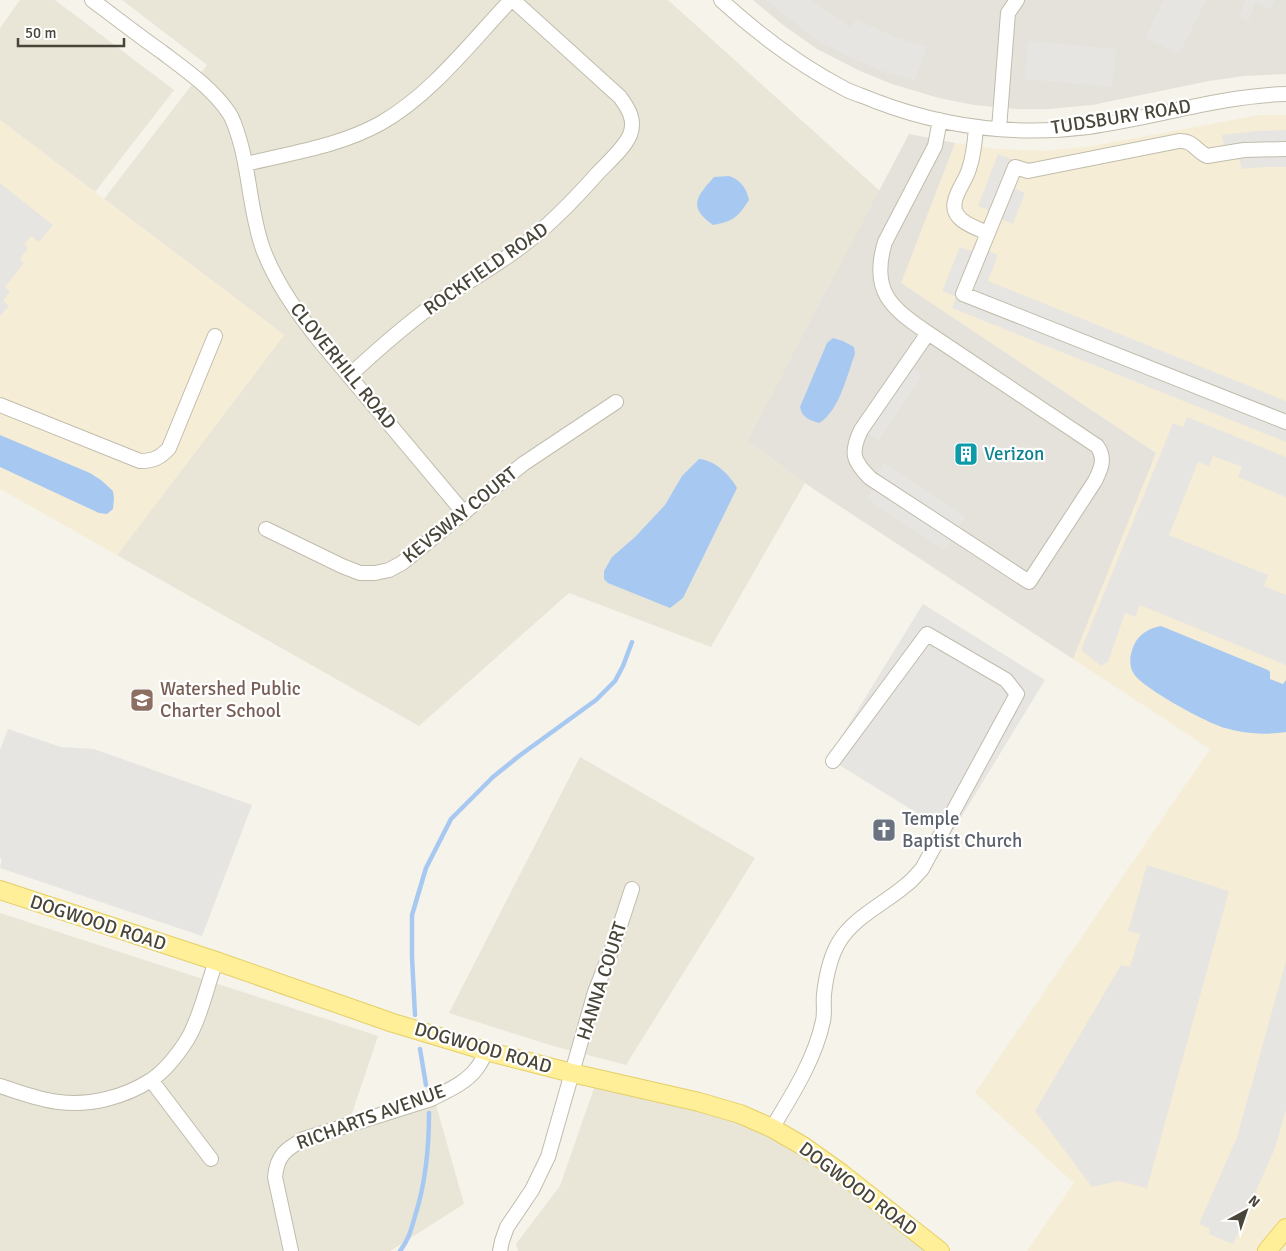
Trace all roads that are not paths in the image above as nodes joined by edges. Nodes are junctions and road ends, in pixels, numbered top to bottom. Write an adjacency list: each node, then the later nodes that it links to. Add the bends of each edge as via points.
1 (92, 0): 10 (street, CLOVERHILL ROAD, via 196,78 216,97 230,114)
2 (512, 0): 10 (street, via 422,94 380,123 325,145); 14 (street, ROCKFIELD ROAD, via 620,96 631,114 631,134 547,226 521,247 438,301)
3 (721, 0): 6 (street, TUDSBURY ROAD, via 769,42 848,91)
4 (1017, 0): 8 (street, via 1008,13)
5 (1286, 94): 8 (street, TUDSBURY ROAD, via 1212,102 1088,127 1026,131)
6 (940, 120): 7 (street, TUDSBURY ROAD); 12 (street, via 935,146 885,242 880,272 882,286 895,308)
7 (976, 126): 8 (street, TUDSBURY ROAD); 11 (street, via 969,170 954,202 959,218)
8 (999, 129)
9 (1286, 149): 11 (street, via 1244,150 1207,156 1184,141 1028,171 1015,166)
10 (246, 164): 14 (street, CLOVERHILL ROAD, via 263,248 274,272 304,322)
11 (988, 233): 17 (street, via 963,294)
12 (928, 333): 12 (street, via 861,430 854,456 870,478 1029,582 1095,481 1102,452)
13 (215, 336): 16 (street, via 168,448 152,461 140,461)
14 (349, 376): 18 (street, CLOVERHILL ROAD)
15 (616, 402): 18 (street, KEVSWAY COURT, via 523,464)
16 (0, 405)
17 (1286, 422)
18 (464, 513): 19 (street, KEVSWAY COURT, via 402,563 375,573 360,573 342,566)
19 (266, 529)
20 (833, 761): 28 (street, via 927,634 1006,680 1017,694 922,869 839,942 824,994 824,1019 817,1042 791,1098)
21 (632, 889): 25 (street, HANNA COURT, via 595,992)
22 (0, 890): 23 (main road, DOGWOOD ROAD)
23 (216, 961): 24 (main road, DOGWOOD ROAD, via 393,1023); 26 (street, via 188,1040)
24 (486, 1051): 25 (main road, DOGWOOD ROAD); 31 (street, RICHARTS AVENUE, via 478,1068 450,1090 304,1140 281,1156 275,1176)
25 (572, 1073): 28 (main road, DOGWOOD ROAD, via 699,1102); 32 (street, HANNA COURT, via 541,1175 507,1227)
26 (151, 1080): 27 (street, via 102,1100 79,1103 58,1102); 29 (street)
27 (0, 1086)
28 (772, 1128): 33 (main road, DOGWOOD ROAD, via 841,1173)
29 (211, 1159)
30 (1286, 1228): 34 (main road)
31 (291, 1251)
32 (500, 1251)
33 (940, 1251)
34 (1268, 1251)

